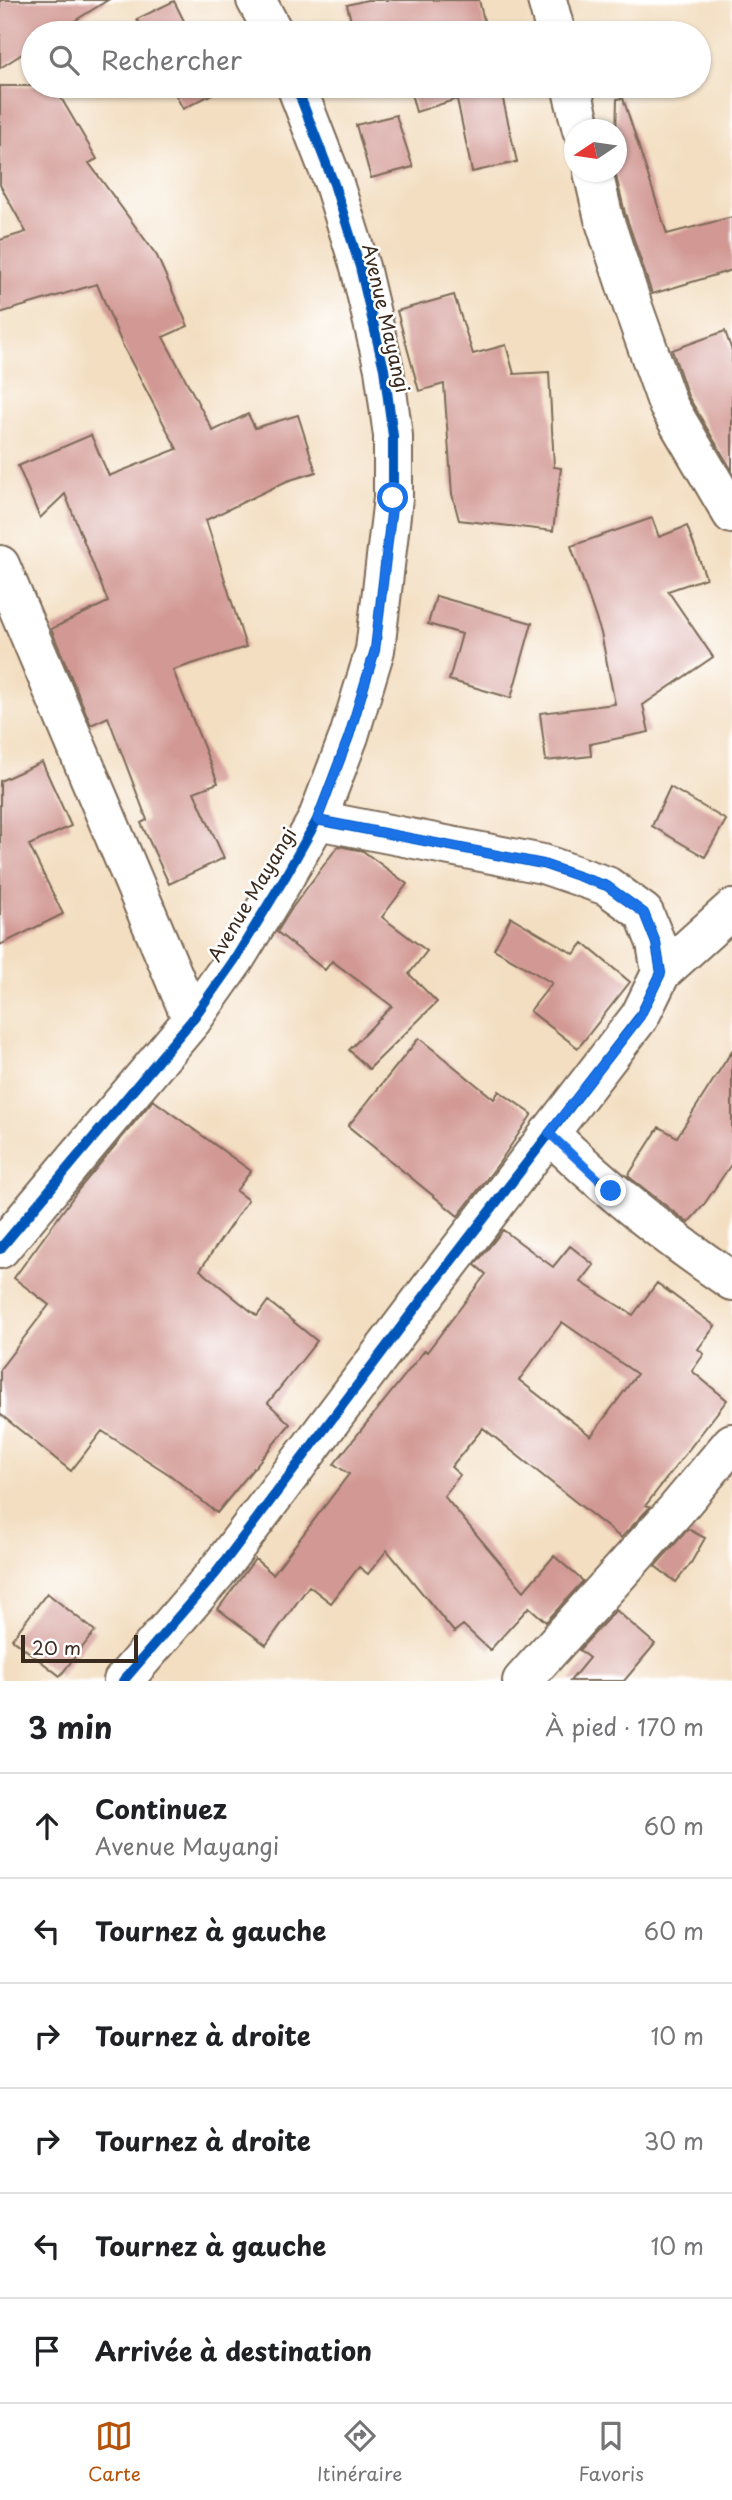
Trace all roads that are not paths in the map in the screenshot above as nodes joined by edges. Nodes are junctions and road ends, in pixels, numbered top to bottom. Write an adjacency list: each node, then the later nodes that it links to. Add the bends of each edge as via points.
1 (256, 0): 3 (street)
2 (547, 0): 4 (street)
3 (267, 21)
4 (553, 21)
5 (301, 98): 11 (street, Avenue Mayangi, via 360,267 384,369 393,436 393,498 375,650)
6 (574, 98): 7 (street)
7 (579, 119)
8 (595, 182): 9 (street, via 668,405)
9 (732, 514)
10 (0, 565): 14 (street)
11 (317, 820): 13 (street, via 543,864 607,886 644,913); 14 (street, Avenue Mayangi, via 235,959)
12 (732, 909): 13 (street)
13 (661, 973): 15 (street, via 640,1017)
14 (192, 1020): 16 (street, Avenue Mayangi)
15 (549, 1133): 17 (street, via 611,1191); 19 (street, via 216,1573)
16 (0, 1249)
17 (732, 1281)
18 (732, 1443): 20 (street)
19 (123, 1681)
20 (522, 1681)

